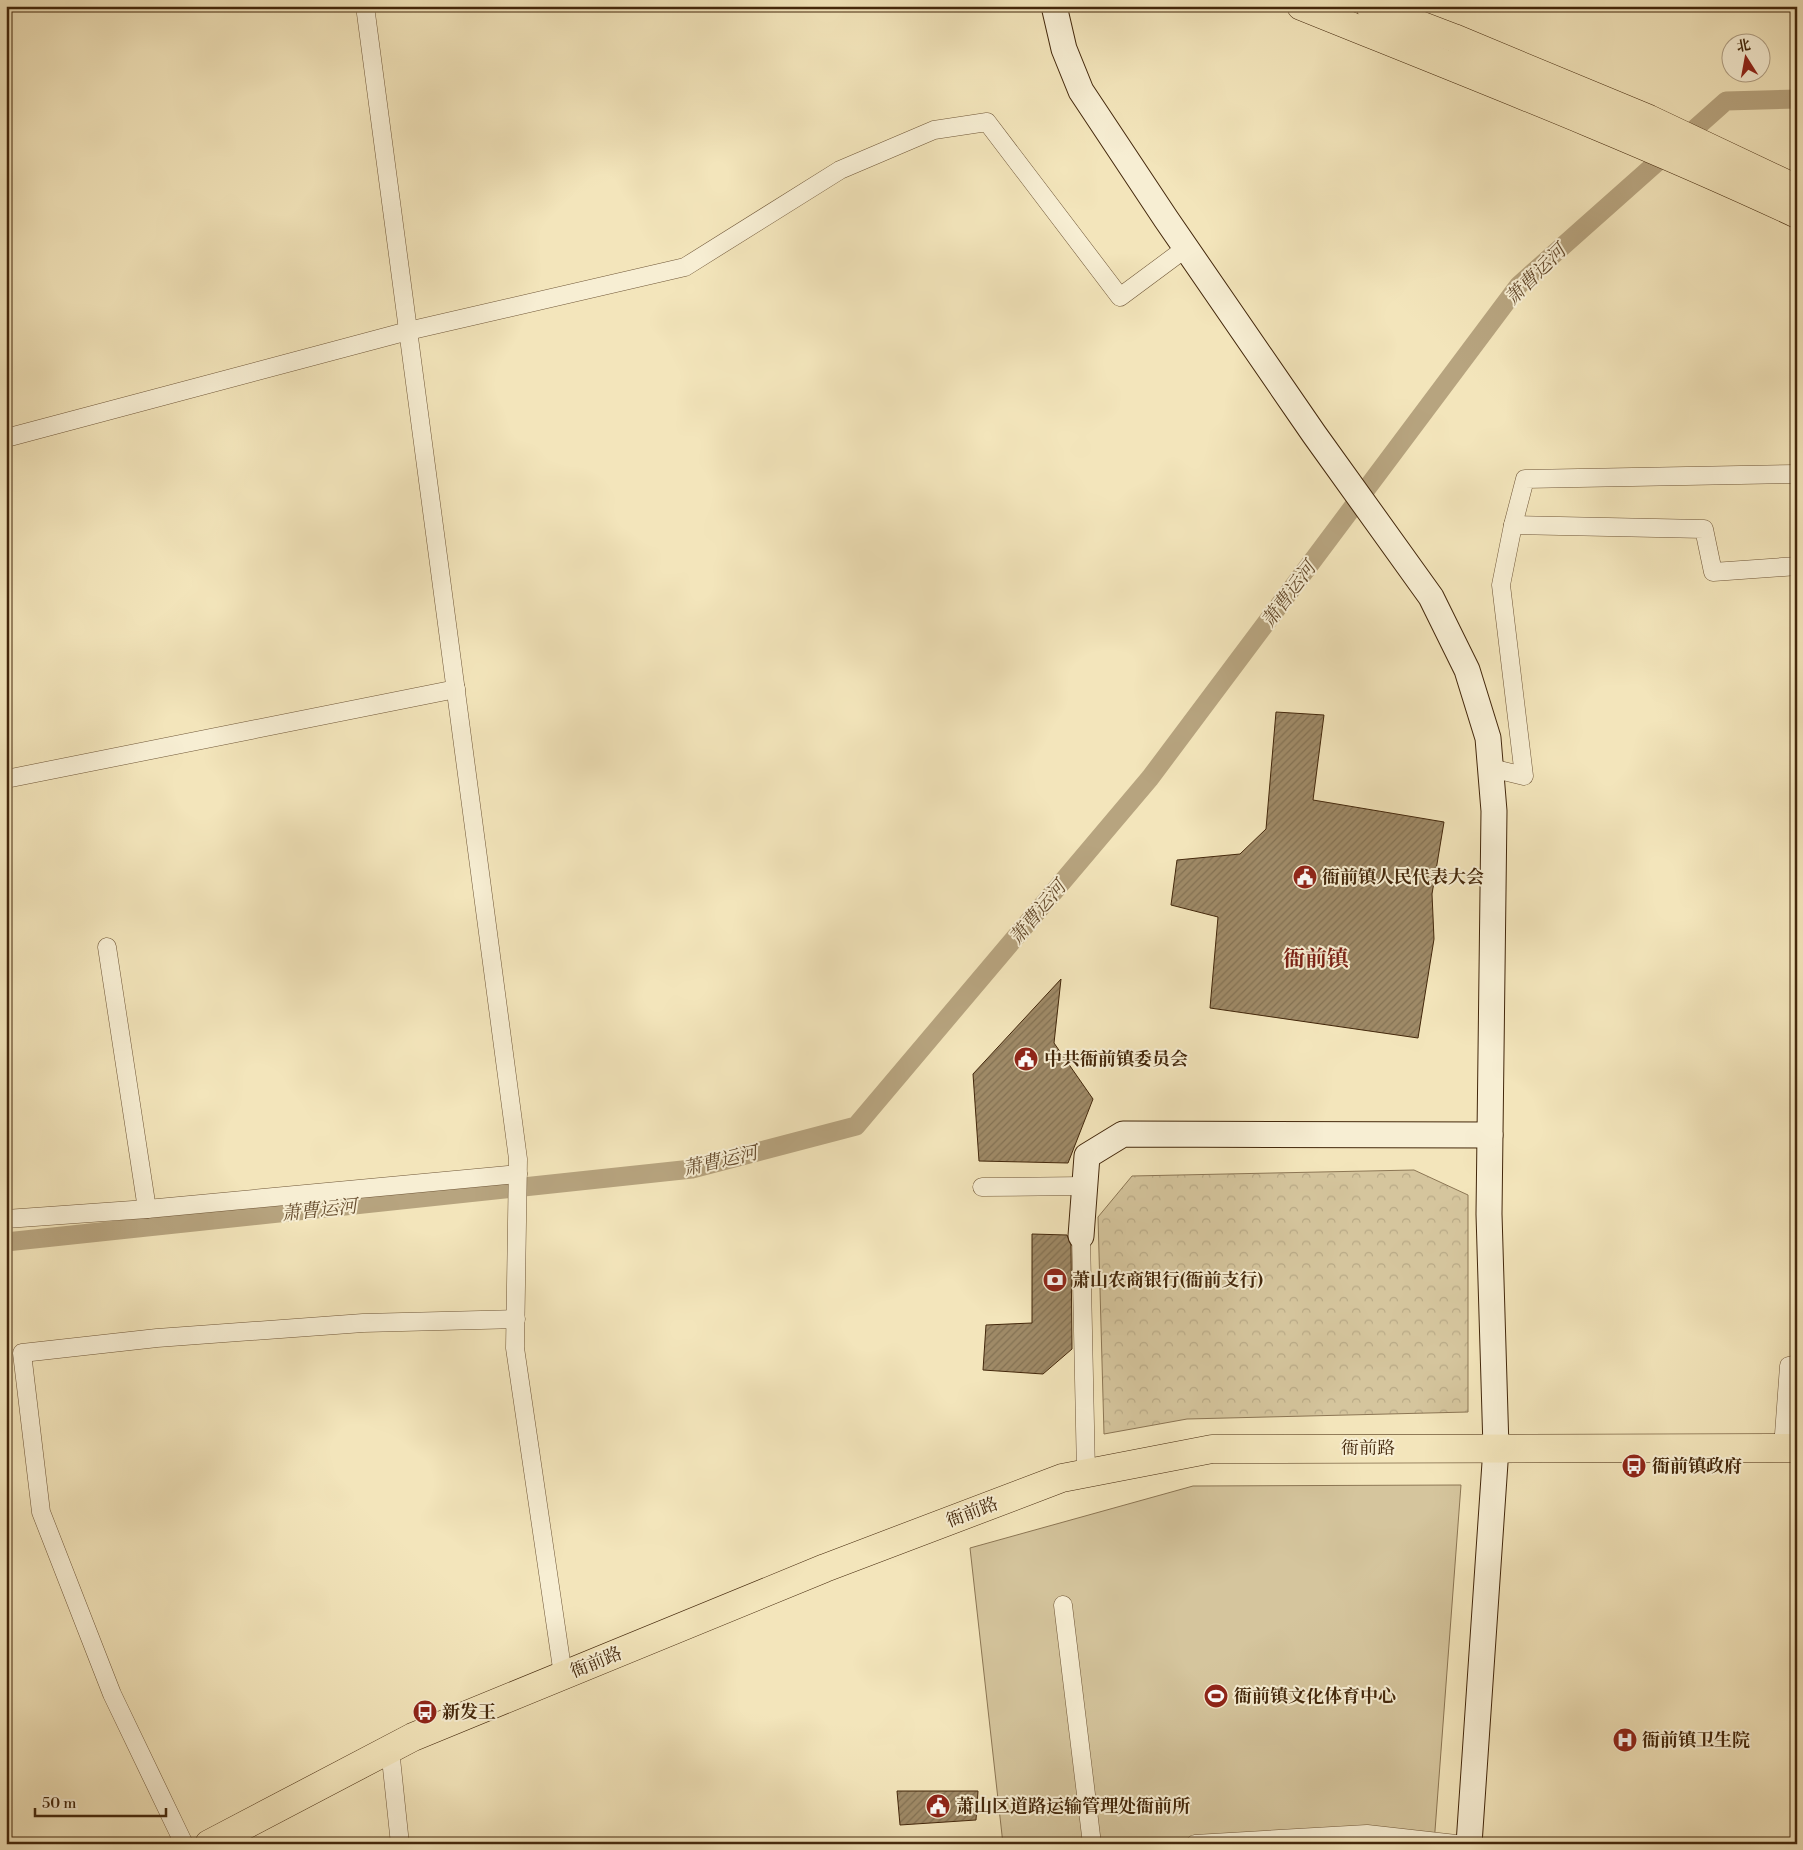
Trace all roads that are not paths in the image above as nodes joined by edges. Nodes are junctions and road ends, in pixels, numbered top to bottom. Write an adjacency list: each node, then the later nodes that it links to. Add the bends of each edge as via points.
1 (365, 6): 9 (street)
2 (1054, 6): 8 (street, via 1064,49 1081,91)
3 (1301, 6): 5 (main road, via 1588,123)
4 (1370, 6): 5 (main road, via 1649,120)
5 (1744, 177): 6 (main road); 7 (main road)
6 (1797, 189)
7 (1797, 214)
8 (1186, 248): 9 (street, via 1120,297 987,122 934,130 840,170 684,267); 15 (street, via 1431,597 1467,670 1488,738)
9 (408, 331): 10 (street); 14 (street)
10 (6, 438)
11 (1797, 474): 12 (street, via 1525,479)
12 (1513, 525): 13 (street, via 1704,529 1713,572); 15 (street, via 1501,585 1524,776)
13 (1797, 566)
14 (456, 689): 16 (street); 19 (street)
15 (1491, 768): 18 (street, via 1494,821)
16 (6, 779)
17 (108, 947): 22 (street)
18 (1490, 1135): 20 (street, via 1123,1134 1088,1156); 27 (street, via 1489,1214)
19 (518, 1167): 22 (street); 25 (street)
20 (1085, 1186): 21 (street); 24 (street)
21 (982, 1187)
22 (146, 1209): 23 (street)
23 (6, 1219)
24 (1081, 1236): 29 (street)
25 (516, 1319): 31 (street, via 515,1348); 33 (street, via 364,1323 157,1338 22,1353 41,1512 112,1694)
26 (1797, 1364): 28 (street, via 1788,1366)
27 (1496, 1448): 28 (main road, 衙前路); 29 (main road, 衙前路, via 1212,1449); 39 (street)
28 (1790, 1448)
29 (1086, 1473): 31 (main road, 衙前路, via 1062,1478 825,1568)
30 (1063, 1605): 36 (street)
31 (563, 1675): 32 (main road, 衙前路)
32 (390, 1749): 34 (main road, 衙前路); 35 (street)
33 (184, 1844)
34 (209, 1844)
35 (400, 1844)
36 (1092, 1844)
37 (1195, 1844): 38 (street, via 1367,1834)
38 (1456, 1844)
39 (1469, 1844)

